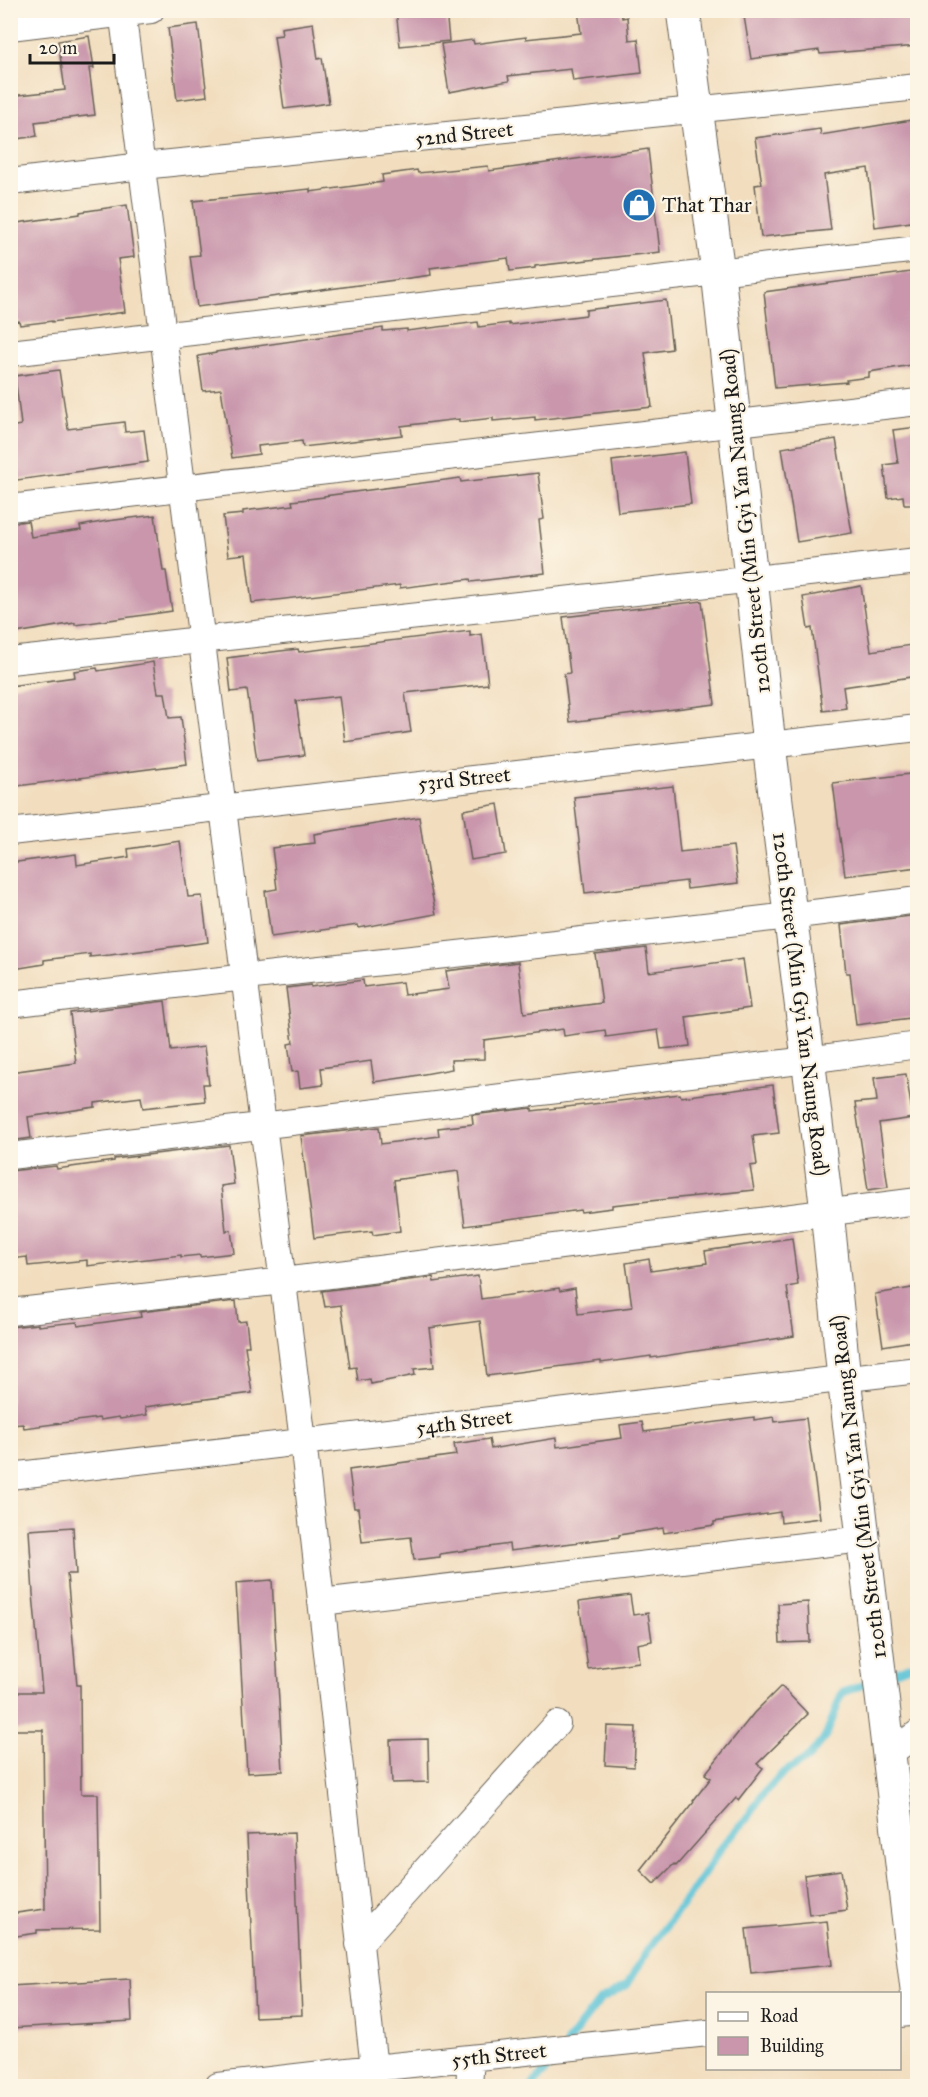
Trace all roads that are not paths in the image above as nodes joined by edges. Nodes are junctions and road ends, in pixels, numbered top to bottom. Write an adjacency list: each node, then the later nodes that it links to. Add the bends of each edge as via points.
1 (151, 10): 3 (street)
2 (683, 10): 6 (main road, 120th Street (Min Gyi Yan Naung Road))
3 (122, 12): 4 (street); 7 (street)
4 (10, 27)
5 (918, 87): 6 (street, 52nd Street)
6 (696, 111): 7 (street, 52nd Street); 10 (main road, 120th Street (Min Gyi Yan Naung Road))
7 (142, 166): 8 (street, 52nd Street); 11 (street)
8 (10, 182)
9 (918, 249): 10 (street)
10 (718, 272): 11 (street); 14 (main road, 120th Street (Min Gyi Yan Naung Road))
11 (163, 334): 12 (street); 15 (street)
12 (10, 353)
13 (918, 402): 14 (street)
14 (734, 422): 15 (street); 18 (main road, 120th Street (Min Gyi Yan Naung Road))
15 (182, 487): 16 (street); 19 (street)
16 (10, 508)
17 (918, 561): 18 (street)
18 (752, 580): 19 (street); 22 (main road, 120th Street (Min Gyi Yan Naung Road))
19 (202, 639): 20 (street); 23 (street)
20 (10, 661)
21 (918, 728): 22 (street, 53rd Street)
22 (769, 745): 23 (street, 53rd Street); 26 (main road, 120th Street (Min Gyi Yan Naung Road))
23 (223, 806): 24 (street, 53rd Street); 27 (street)
24 (10, 832)
25 (918, 900): 26 (street)
26 (791, 916): 27 (street); 30 (main road, 120th Street (Min Gyi Yan Naung Road))
27 (244, 976): 28 (street); 31 (street)
28 (10, 1004)
29 (918, 1045): 30 (street)
30 (808, 1060): 31 (street); 34 (main road, 120th Street (Min Gyi Yan Naung Road))
31 (263, 1126): 32 (street); 35 (street)
32 (10, 1156)
33 (918, 1201): 34 (street)
34 (827, 1211): 35 (street); 38 (main road, 120th Street (Min Gyi Yan Naung Road))
35 (283, 1281): 36 (street); 39 (street)
36 (10, 1312)
37 (918, 1370): 38 (street, 54th Street)
38 (844, 1378): 39 (street, 54th Street); 41 (main road, 120th Street (Min Gyi Yan Naung Road))
39 (303, 1441): 40 (street, 54th Street); 42 (street)
40 (10, 1476)
41 (863, 1539): 42 (street); 45 (main road, 120th Street (Min Gyi Yan Naung Road))
42 (321, 1602): 47 (street)
43 (557, 1724): 47 (street)
44 (918, 1733): 45 (street)
45 (890, 1754): 46 (main road, 120th Street (Min Gyi Yan Naung Road))
46 (909, 1848): 48 (main road, 120th Street (Min Gyi Yan Naung Road))
47 (359, 1944): 53 (street)
48 (918, 1998)
49 (918, 2012): 50 (street)
50 (901, 2014)
51 (706, 2033): 52 (street, 55th Street)
52 (471, 2058): 53 (street, 55th Street); 55 (street)
53 (374, 2068): 54 (street, 55th Street)
54 (218, 2086)
55 (469, 2086)

